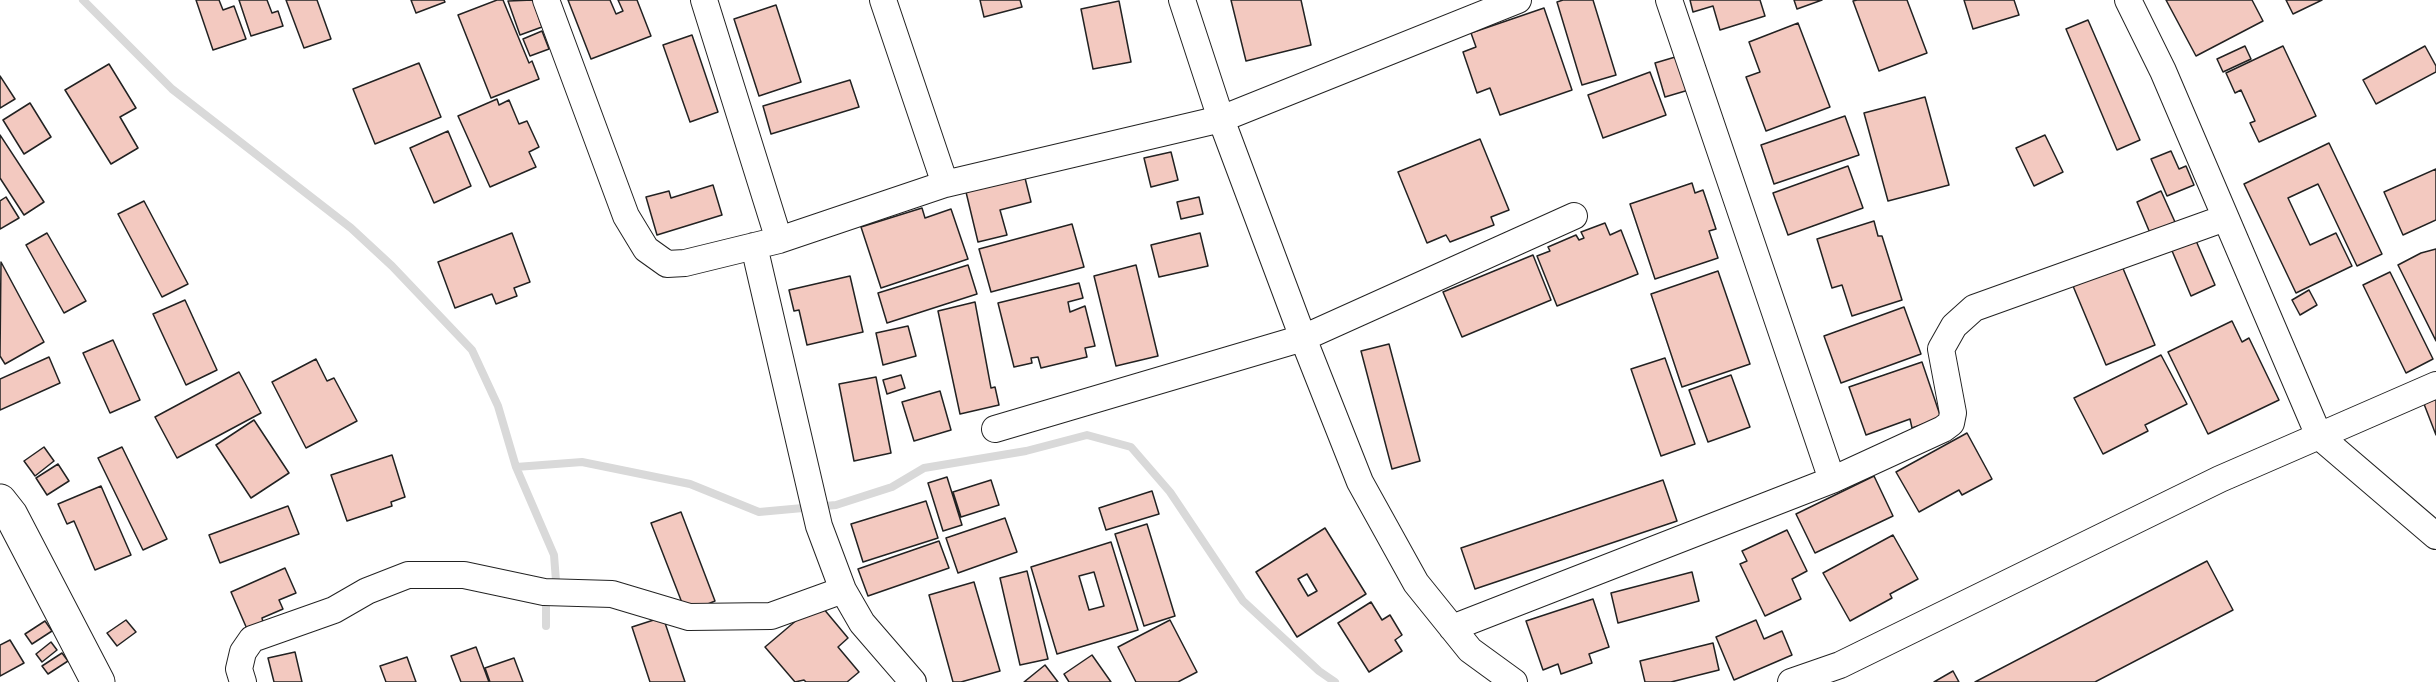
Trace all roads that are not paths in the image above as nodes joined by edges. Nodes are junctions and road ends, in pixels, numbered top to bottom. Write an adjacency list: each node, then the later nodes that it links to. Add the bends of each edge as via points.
1 (546, 0): 13 (street, via 626,216 646,249 667,264)
2 (704, 0): 12 (street)
3 (883, 0): 9 (street)
4 (1182, 0): 8 (street)
5 (1518, 0): 8 (street)
6 (1669, 0): 18 (street)
7 (2128, 0): 11 (street, via 2163,71)
8 (1221, 119): 9 (street); 14 (street)
9 (945, 184): 12 (street)
10 (1574, 216): 14 (street)
11 (2225, 218): 17 (street); 18 (street, via 1974,308 1954,326 1941,349 1953,413 1951,423)
12 (778, 240): 13 (street)
13 (754, 246): 21 (street, via 814,508)
14 (1303, 338): 16 (street); 22 (street, via 1360,482 1416,583)
15 (2436, 385): 17 (street)
16 (995, 429)
17 (2319, 436): 20 (street); 27 (street, via 2220,478 1840,665)
18 (1832, 480): 22 (street)
19 (0, 501): 23 (street, via 11,515)
20 (2436, 536)
21 (843, 590): 24 (street, via 771,616 689,617 612,594 553,593 464,575 408,575 367,591 334,610 252,639 243,652 239,669); 25 (street, via 862,623)
22 (1452, 628): 26 (street, via 1470,650)
23 (98, 682)
24 (243, 682)
25 (913, 682)
26 (1514, 682)
27 (1791, 682)

